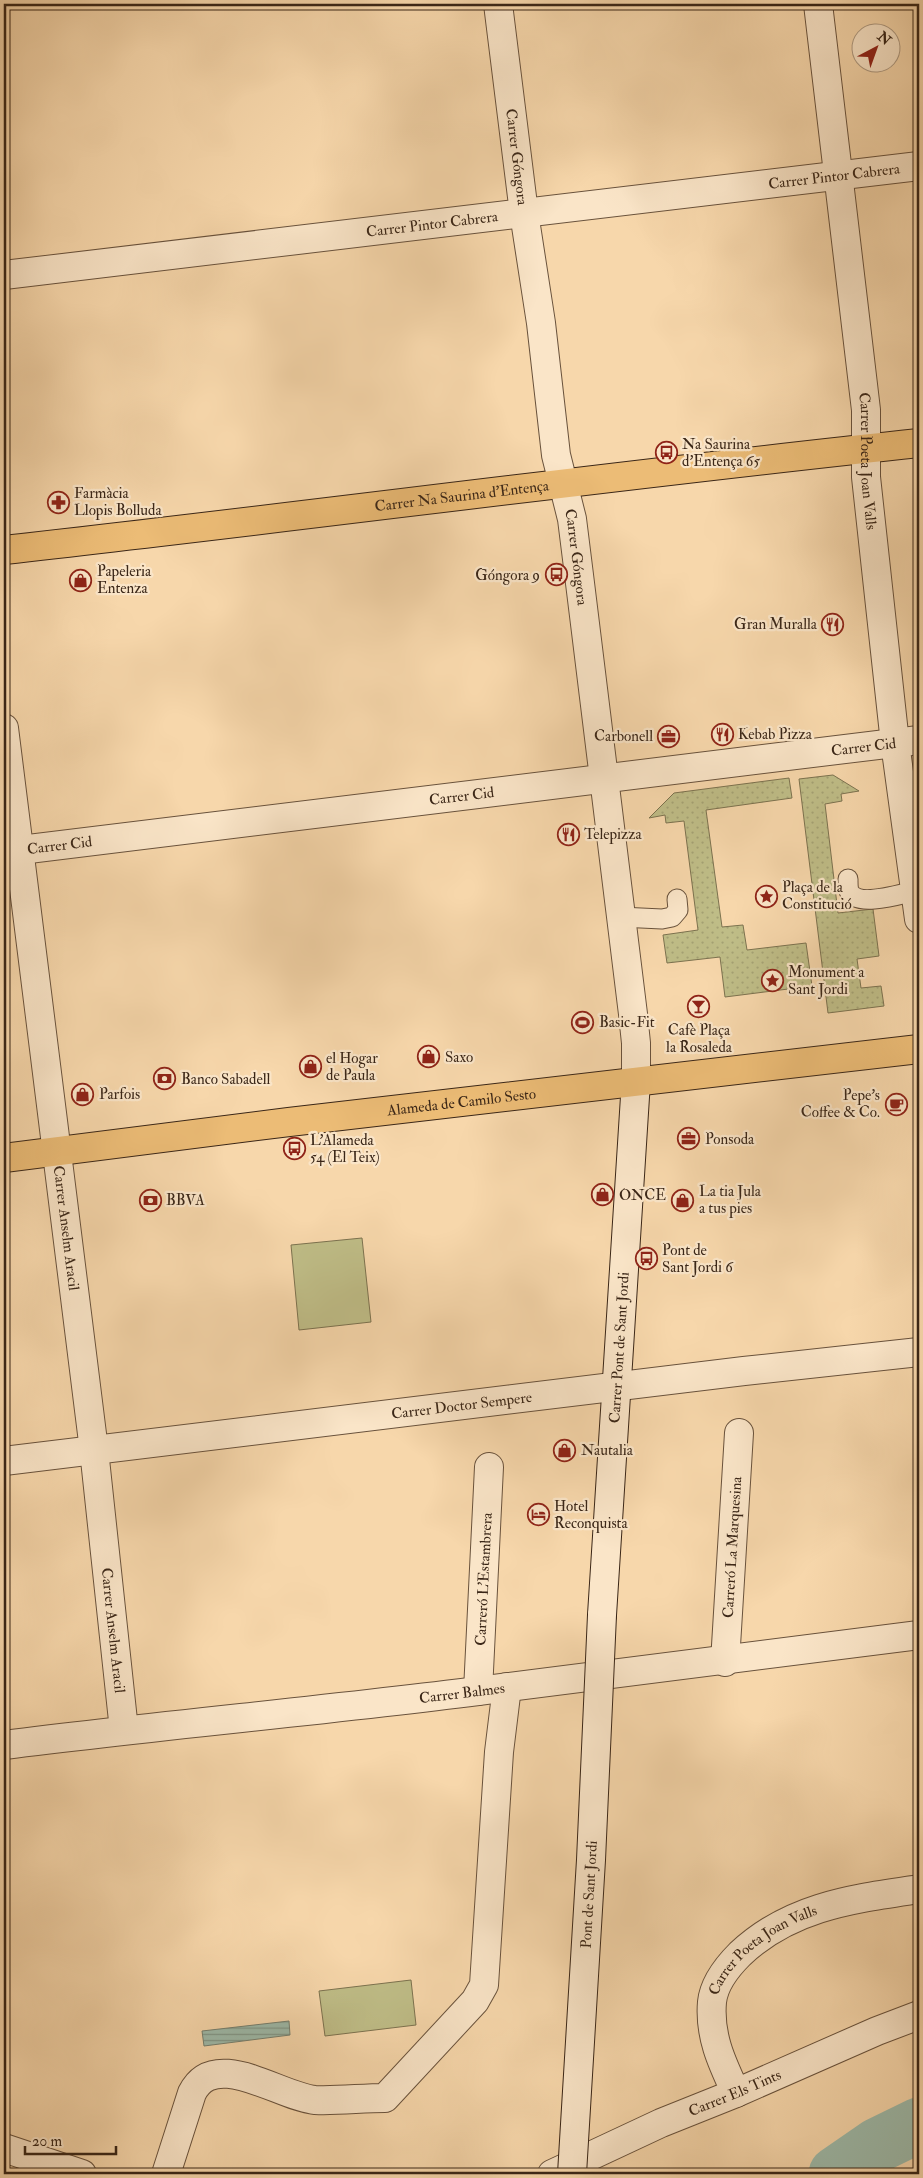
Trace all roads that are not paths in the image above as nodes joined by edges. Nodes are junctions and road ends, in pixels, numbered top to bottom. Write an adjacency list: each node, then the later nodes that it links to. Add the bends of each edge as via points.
1 (498, 4): 5 (street, Carrer Góngora)
2 (818, 4): 4 (street, Carrer Poeta Joan Valls)
3 (919, 166): 4 (street, Carrer Pintor Cabrera)
4 (840, 176): 5 (street, Carrer Pintor Cabrera); 8 (street, Carrer Poeta Joan Valls, via 866,410)
5 (524, 213): 6 (street, Carrer Pintor Cabrera); 9 (street, Carrer Góngora, via 556,454)
6 (4, 275)
7 (919, 443): 8 (main road, Carrer Na Saurina d'Entença)
8 (865, 449): 9 (main road, Carrer Na Saurina d'Entença); 12 (street, Carrer Poeta Joan Valls, via 866,477)
9 (564, 484): 10 (main road, Carrer Na Saurina d'Entença); 13 (street, Carrer Góngora, via 572,518)
10 (4, 550)
11 (4, 728): 14 (street, Carrer Anselm Aracil)
12 (907, 741): 13 (street, Carrer Cid); 16 (street, Carrer Poeta Joan Valls)
13 (604, 778): 14 (street, Carrer Cid); 18 (street, Carrer Góngora)
14 (11, 851): 22 (street, Carrer Anselm Aracil)
15 (848, 878): 16 (lane, via 849,891 865,900)
16 (915, 891): 19 (street, Carrer Poeta Joan Valls)
17 (677, 899): 18 (lane, via 678,910 672,917)
18 (620, 917): 21 (street, Carrer Góngora, via 636,1043)
19 (919, 919)
20 (919, 1049): 21 (main road, Alameda de Camilo Sesto)
21 (636, 1081): 22 (main road, Alameda de Camilo Sesto); 25 (street, Carrer Pont de Sant Jordi)
22 (56, 1151): 23 (main road, Alameda de Camilo Sesto); 27 (street, Carrer Anselm Aracil)
23 (4, 1158)
24 (919, 1352): 25 (street, Carrer Doctor Sempere)
25 (617, 1387): 27 (street, Carrer Doctor Sempere); 30 (street, Carrer Pont de Sant Jordi)
26 (740, 1433): 32 (street, Carreró La Marquesina)
27 (94, 1450): 28 (street, Carrer Doctor Sempere); 35 (street, Carrer Anselm Aracil)
28 (4, 1461)
29 (489, 1467): 34 (street, Carreró L'Estambrera)
30 (602, 1615): 44 (street, Pont de Sant Jordi, bridge)
31 (919, 1636): 32 (street, Carrer Balmes)
32 (725, 1662): 33 (street, Carrer Balmes)
33 (508, 1687): 34 (street, Carrer Balmes); 42 (street, via 500,1752 484,1985 475,2001 385,2098 315,2100 233,2074 214,2074 205,2078 196,2084 192,2093)
34 (478, 1691): 35 (street, Carrer Balmes)
35 (124, 1730): 36 (street, Carrer Balmes)
36 (4, 1745)
37 (919, 1889): 39 (street, Carrer Poeta Joan Valls, via 833,1905 800,1915 764,1935 725,1971 712,2000 714,2036 718,2055)
38 (919, 2015): 39 (street, Carrer Els Tints)
39 (736, 2093): 43 (street, Carrer Els Tints, via 661,2123)
40 (4, 2148): 41 (street)
41 (82, 2174)
42 (166, 2174)
43 (552, 2174)
44 (572, 2174)

